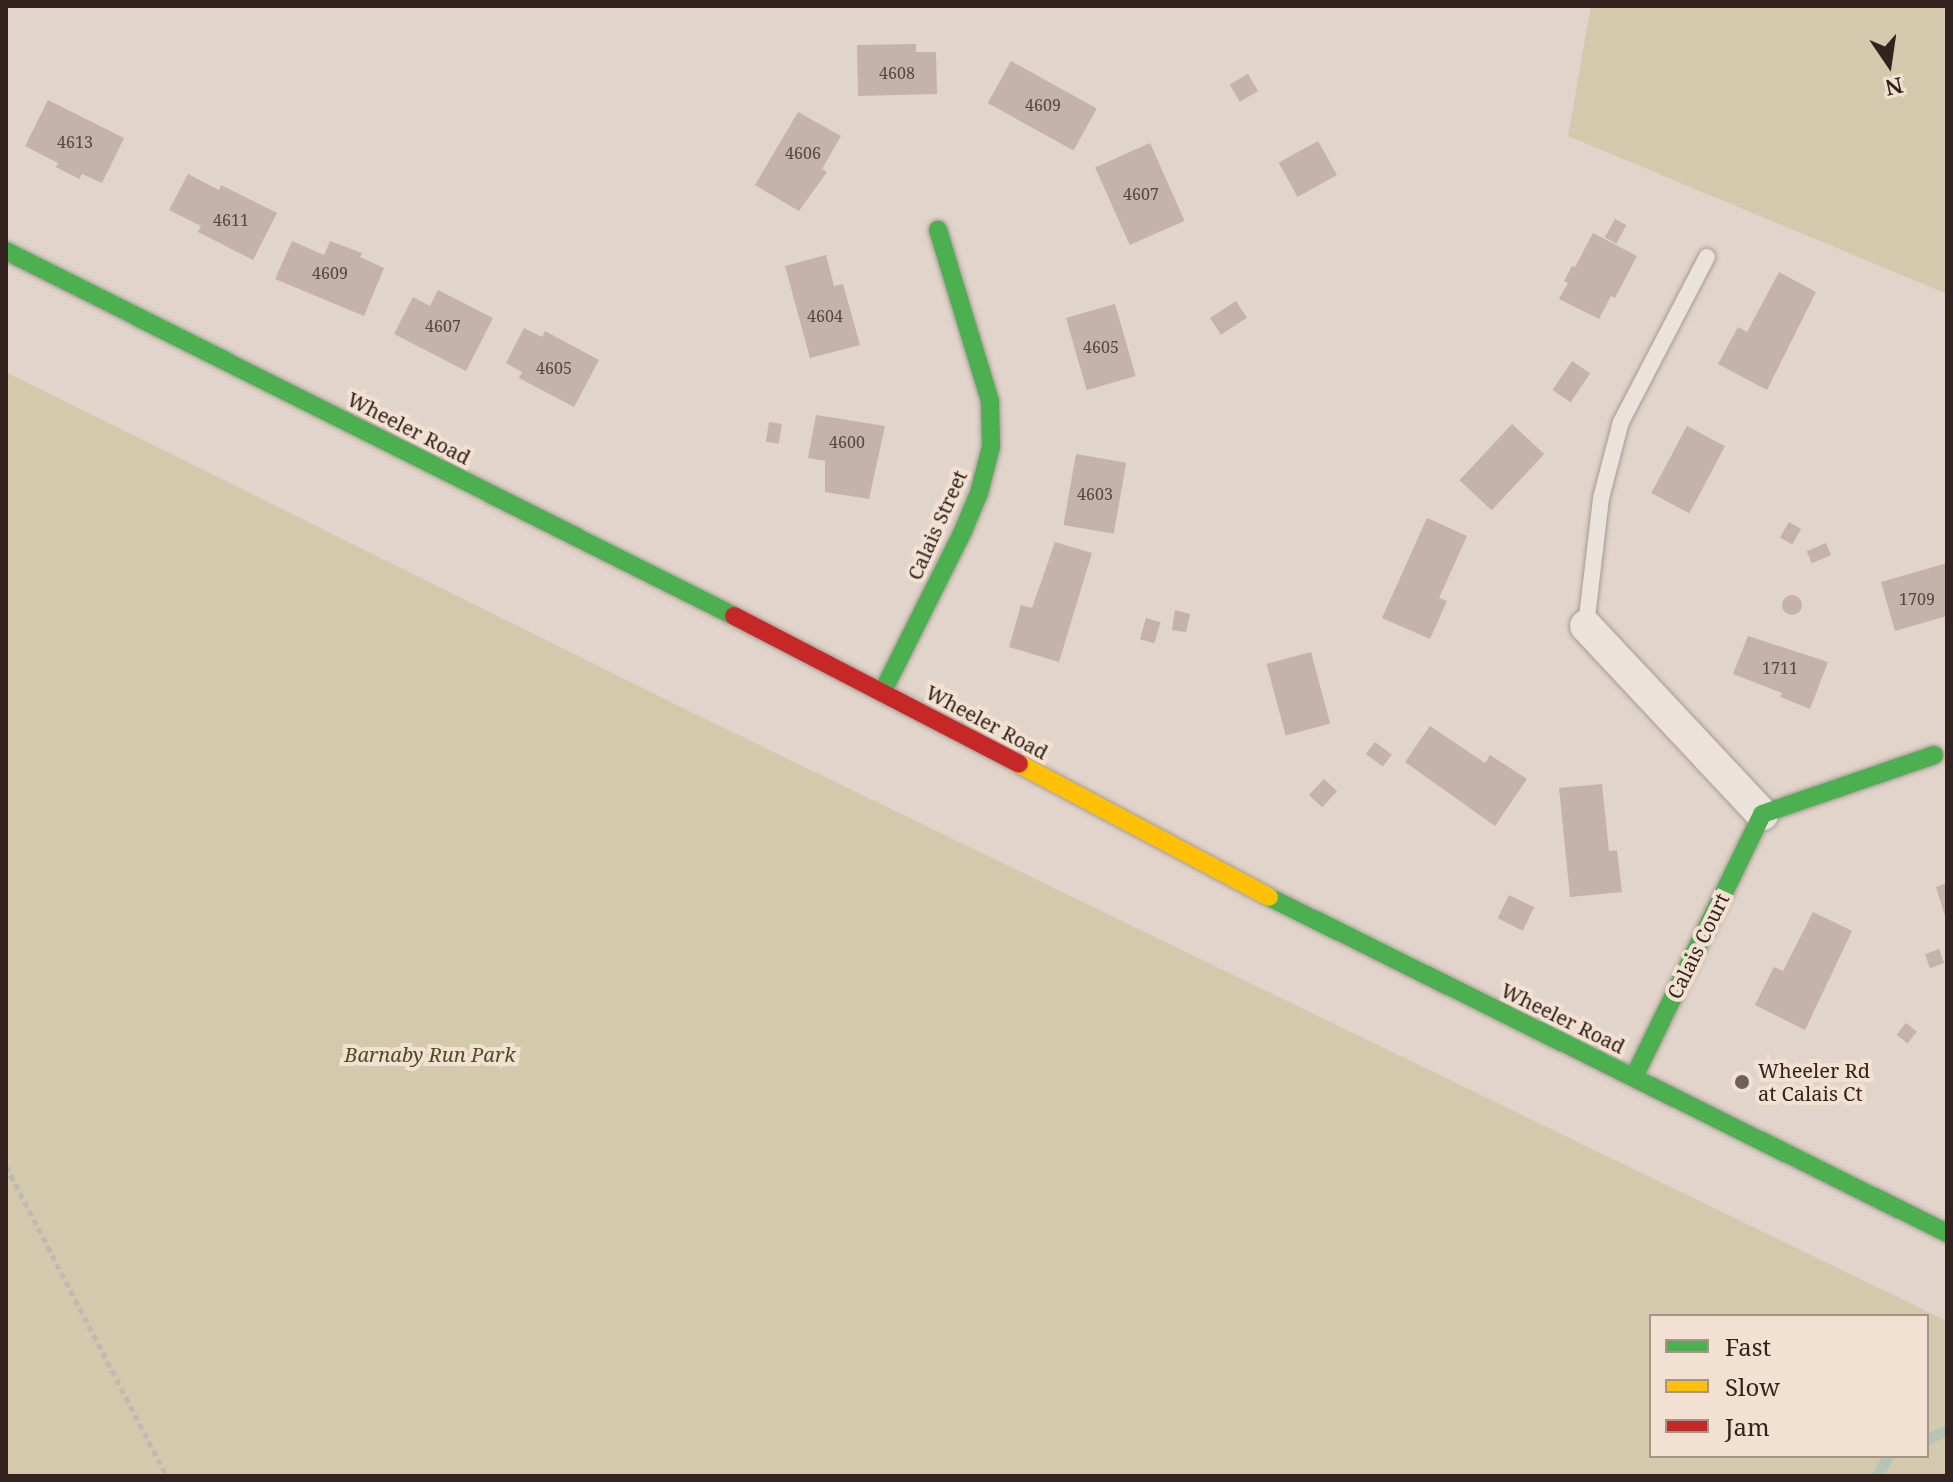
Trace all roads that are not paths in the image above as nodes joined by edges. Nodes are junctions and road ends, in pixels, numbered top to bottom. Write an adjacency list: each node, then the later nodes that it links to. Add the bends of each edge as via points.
1 (938, 230): 5 (main road, Calais Street, via 990,401 991,447 968,518)
2 (6, 251): 5 (main road, Wheeler Road)
3 (1707, 257): 4 (lane, via 1621,422 1601,498)
4 (1586, 626): 7 (street)
5 (883, 691): 8 (main road, Wheeler Road, via 1295,911)
6 (1934, 755): 7 (main road)
7 (1762, 814): 8 (main road, Calais Court)
8 (1634, 1077): 9 (main road, Wheeler Road)
9 (1947, 1233)

